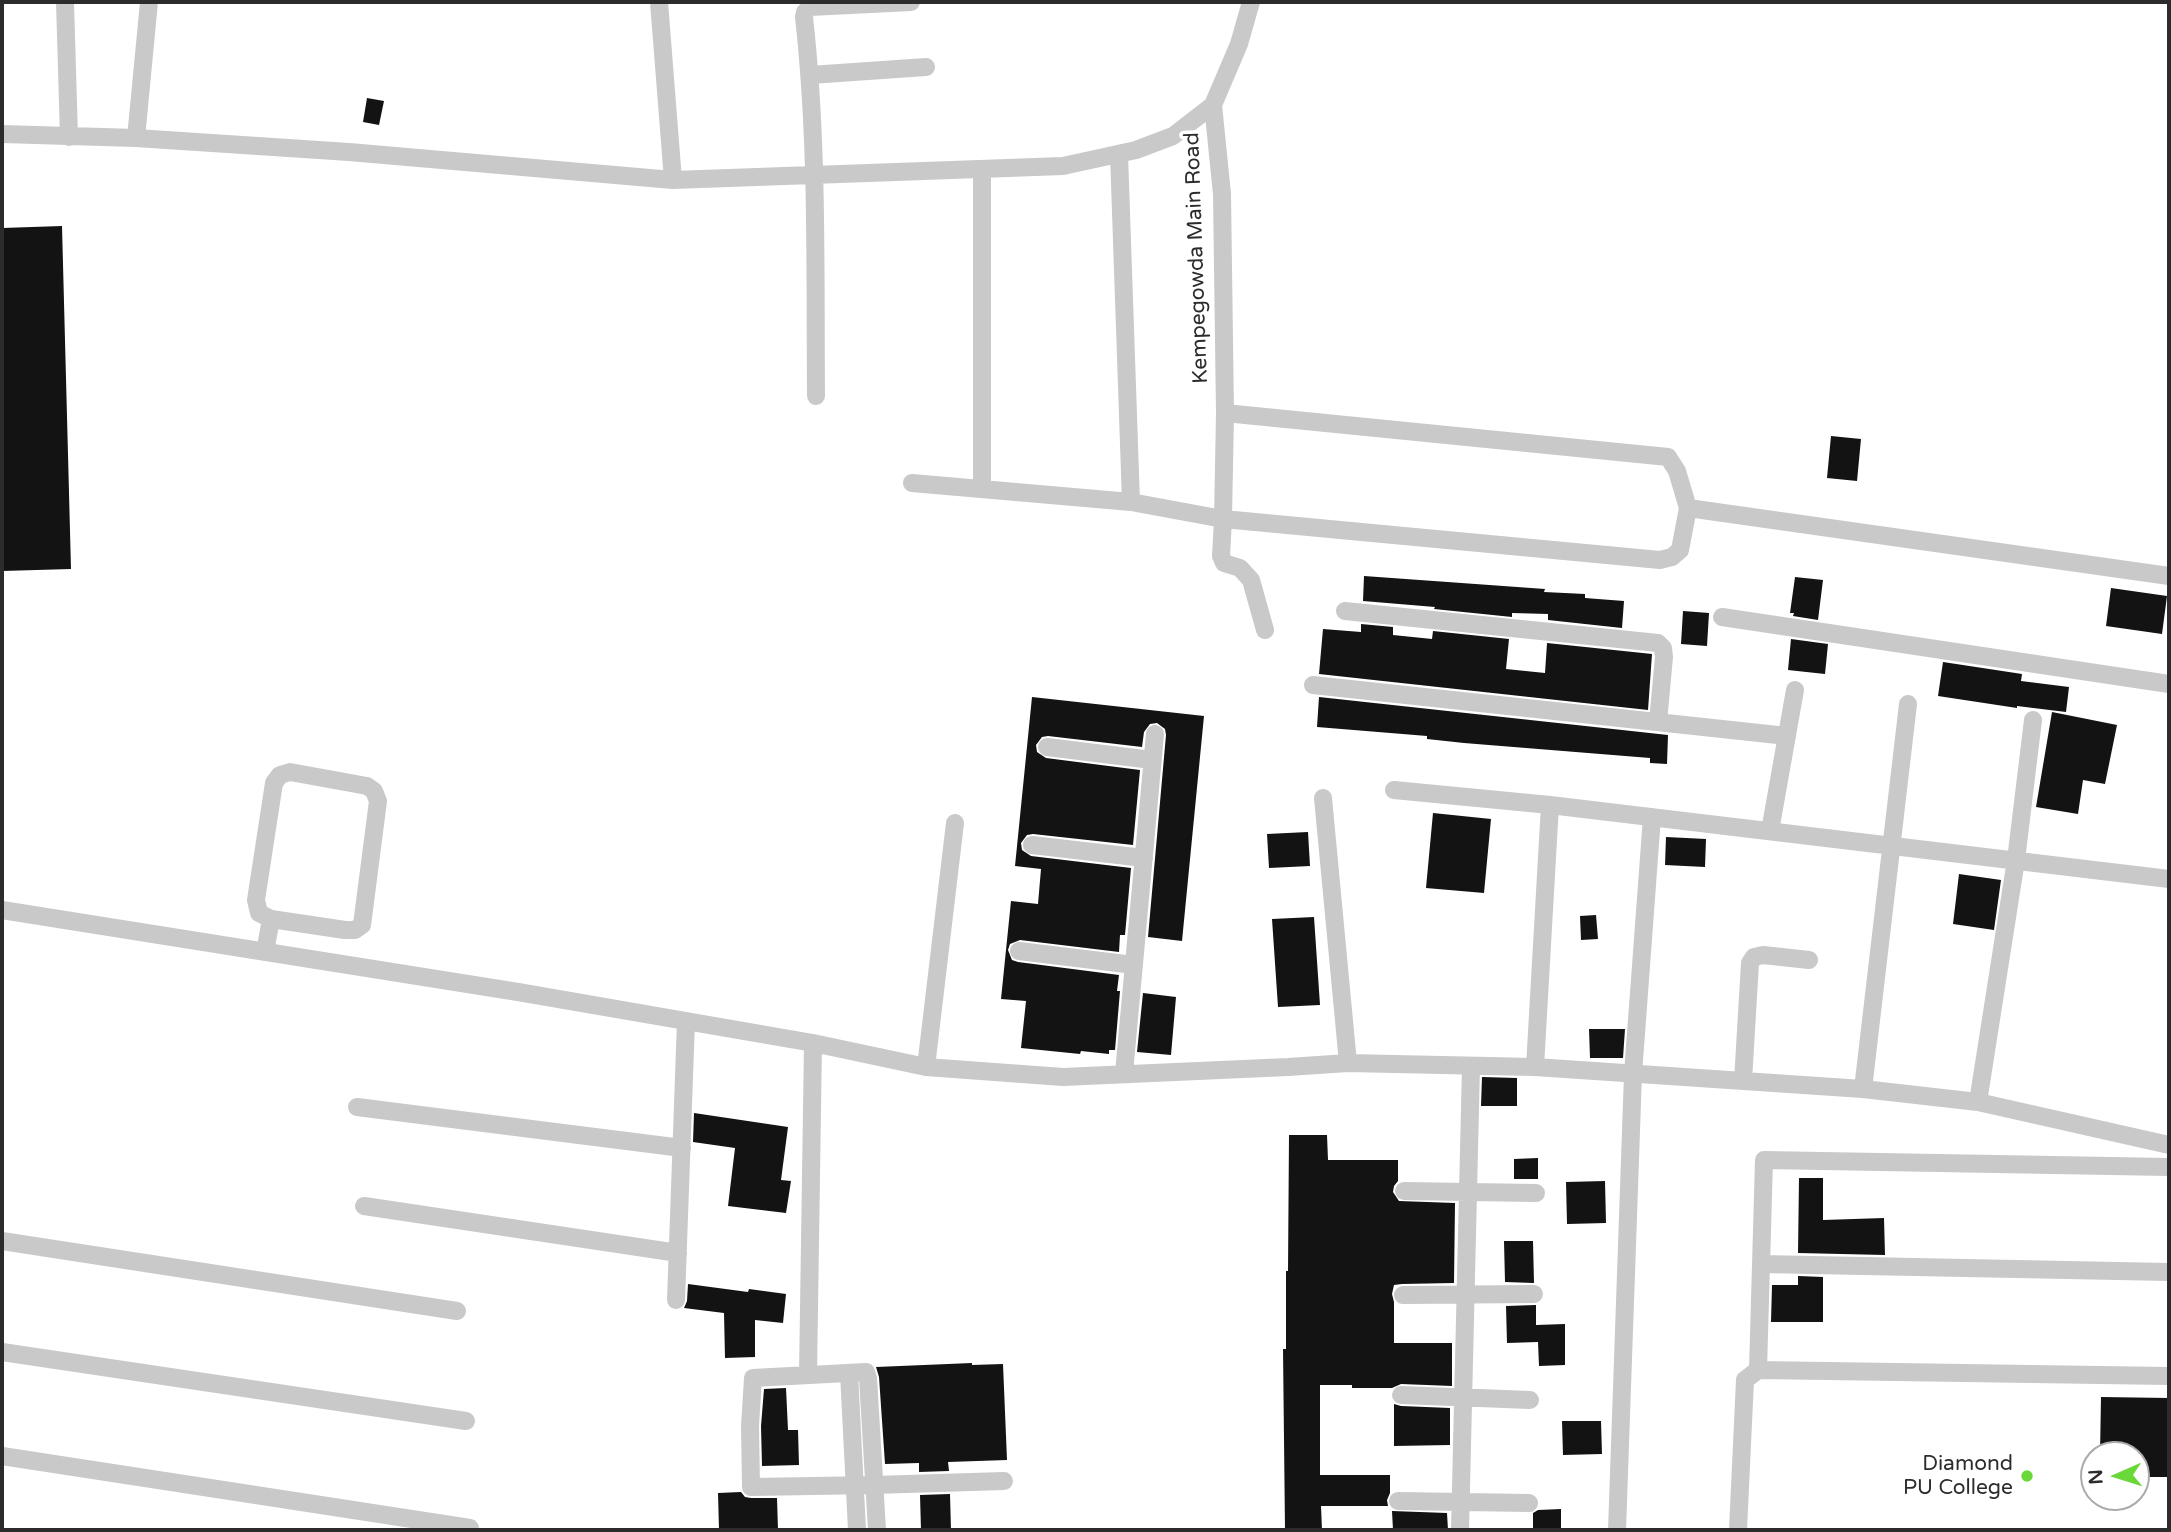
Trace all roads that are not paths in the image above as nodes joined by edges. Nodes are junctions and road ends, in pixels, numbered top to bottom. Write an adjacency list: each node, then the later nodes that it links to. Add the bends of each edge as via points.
1 (65, 2): 11 (street)
2 (149, 2): 12 (street)
3 (659, 2): 4 (street); 16 (street)
4 (671, 2)
5 (911, 2): 8 (street, via 810,7 804,17)
6 (1251, 2): 9 (street, Kempegowda Main Road)
7 (926, 67): 8 (street)
8 (810, 75): 15 (street)
9 (1213, 105): 13 (street, via 1174,136); 18 (street, Kempegowda Main Road, via 1222,194)
10 (2, 134): 11 (street)
11 (69, 137): 12 (street)
12 (136, 138): 16 (street)
13 (1119, 154): 14 (street, via 1062,166); 21 (street)
14 (982, 169): 15 (street); 20 (street)
15 (815, 176): 16 (street); 17 (street)
16 (673, 180)
17 (816, 396)
18 (1225, 413): 22 (street, via 1668,457); 23 (street, Kempegowda Main Road)
19 (912, 483): 20 (street)
20 (982, 489): 21 (street)
21 (1131, 502): 23 (street)
22 (1688, 508): 23 (street, via 1680,550 1660,560); 24 (street)
23 (1223, 519): 27 (street, Kempegowda Main Road, via 1221,556 1224,563 1251,580)
24 (2169, 576)
25 (1345, 611): 33 (street, via 1658,643 1664,657)
26 (1722, 617): 28 (street)
27 (1265, 630)
28 (2169, 684)
29 (1313, 685): 33 (street)
30 (1795, 690): 35 (street)
31 (1908, 704): 45 (street)
32 (2033, 720): 47 (street)
33 (1658, 722): 35 (street)
34 (1155, 734): 37 (street)
35 (1787, 736): 43 (street)
36 (1047, 747): 37 (street)
37 (1152, 760): 46 (street)
38 (1394, 790): 40 (street)
39 (1323, 798): 57 (street)
40 (1550, 805): 41 (street); 60 (street)
41 (1652, 817): 43 (street); 62 (street)
42 (955, 823): 59 (street)
43 (1770, 831): 45 (street)
44 (1031, 845): 46 (street)
45 (1892, 845): 47 (street); 64 (street)
46 (1144, 858): 54 (street)
47 (2016, 860): 48 (street); 65 (street)
48 (2169, 878)
49 (2, 911): 52 (street)
50 (271, 919): 50 (street, via 259,913 256,900 274,783 280,775 290,772 374,791 378,801 362,925 345,930); 52 (street)
51 (1019, 951): 54 (street)
52 (265, 952): 55 (street)
53 (1809, 960): 63 (street, via 1763,955 1750,962)
54 (1134, 965): 61 (street)
55 (686, 1021): 56 (street); 68 (street)
56 (813, 1043): 59 (street); 86 (street)
57 (1348, 1063): 58 (street); 61 (street)
58 (1471, 1066): 60 (street); 71 (street)
59 (926, 1067): 61 (street, via 1063,1076)
60 (1535, 1068): 62 (street)
61 (1124, 1073)
62 (1633, 1074): 63 (street); 103 (street)
63 (1743, 1081): 64 (street)
64 (1863, 1089): 65 (street)
65 (1978, 1102): 67 (street)
66 (357, 1107): 68 (street)
67 (2169, 1145)
68 (682, 1148): 75 (street)
69 (2169, 1167): 76 (street, via 1764,1160)
70 (1404, 1191): 71 (street)
71 (1468, 1192): 72 (street); 80 (street)
72 (1536, 1193)
73 (364, 1206): 75 (street)
74 (2, 1241): 82 (street)
75 (678, 1253): 81 (street)
76 (1761, 1264): 77 (street); 84 (street)
77 (2169, 1272)
78 (1534, 1294): 80 (street)
79 (1404, 1295): 80 (street)
80 (1466, 1295): 89 (street)
81 (676, 1300)
82 (457, 1311)
83 (2, 1352): 91 (street)
84 (1758, 1370): 87 (street); 104 (street, via 1745,1380)
85 (857, 1373): 86 (street); 94 (street, via 868,1378); 95 (street)
86 (808, 1374): 95 (street, via 753,1378 751,1487)
87 (2169, 1376)
88 (1401, 1395): 89 (street)
89 (1463, 1397): 90 (street); 97 (street)
90 (1530, 1400)
91 (466, 1421)
92 (2, 1456): 99 (street)
93 (1004, 1481): 94 (street)
94 (874, 1485): 95 (street); 101 (street)
95 (854, 1486): 100 (street)
96 (1398, 1502): 97 (street)
97 (1461, 1503): 98 (street); 102 (street)
98 (1529, 1503)
99 (470, 1528)
100 (857, 1530)
101 (877, 1530)
102 (1460, 1530)
103 (1617, 1530)
104 (1738, 1530)

